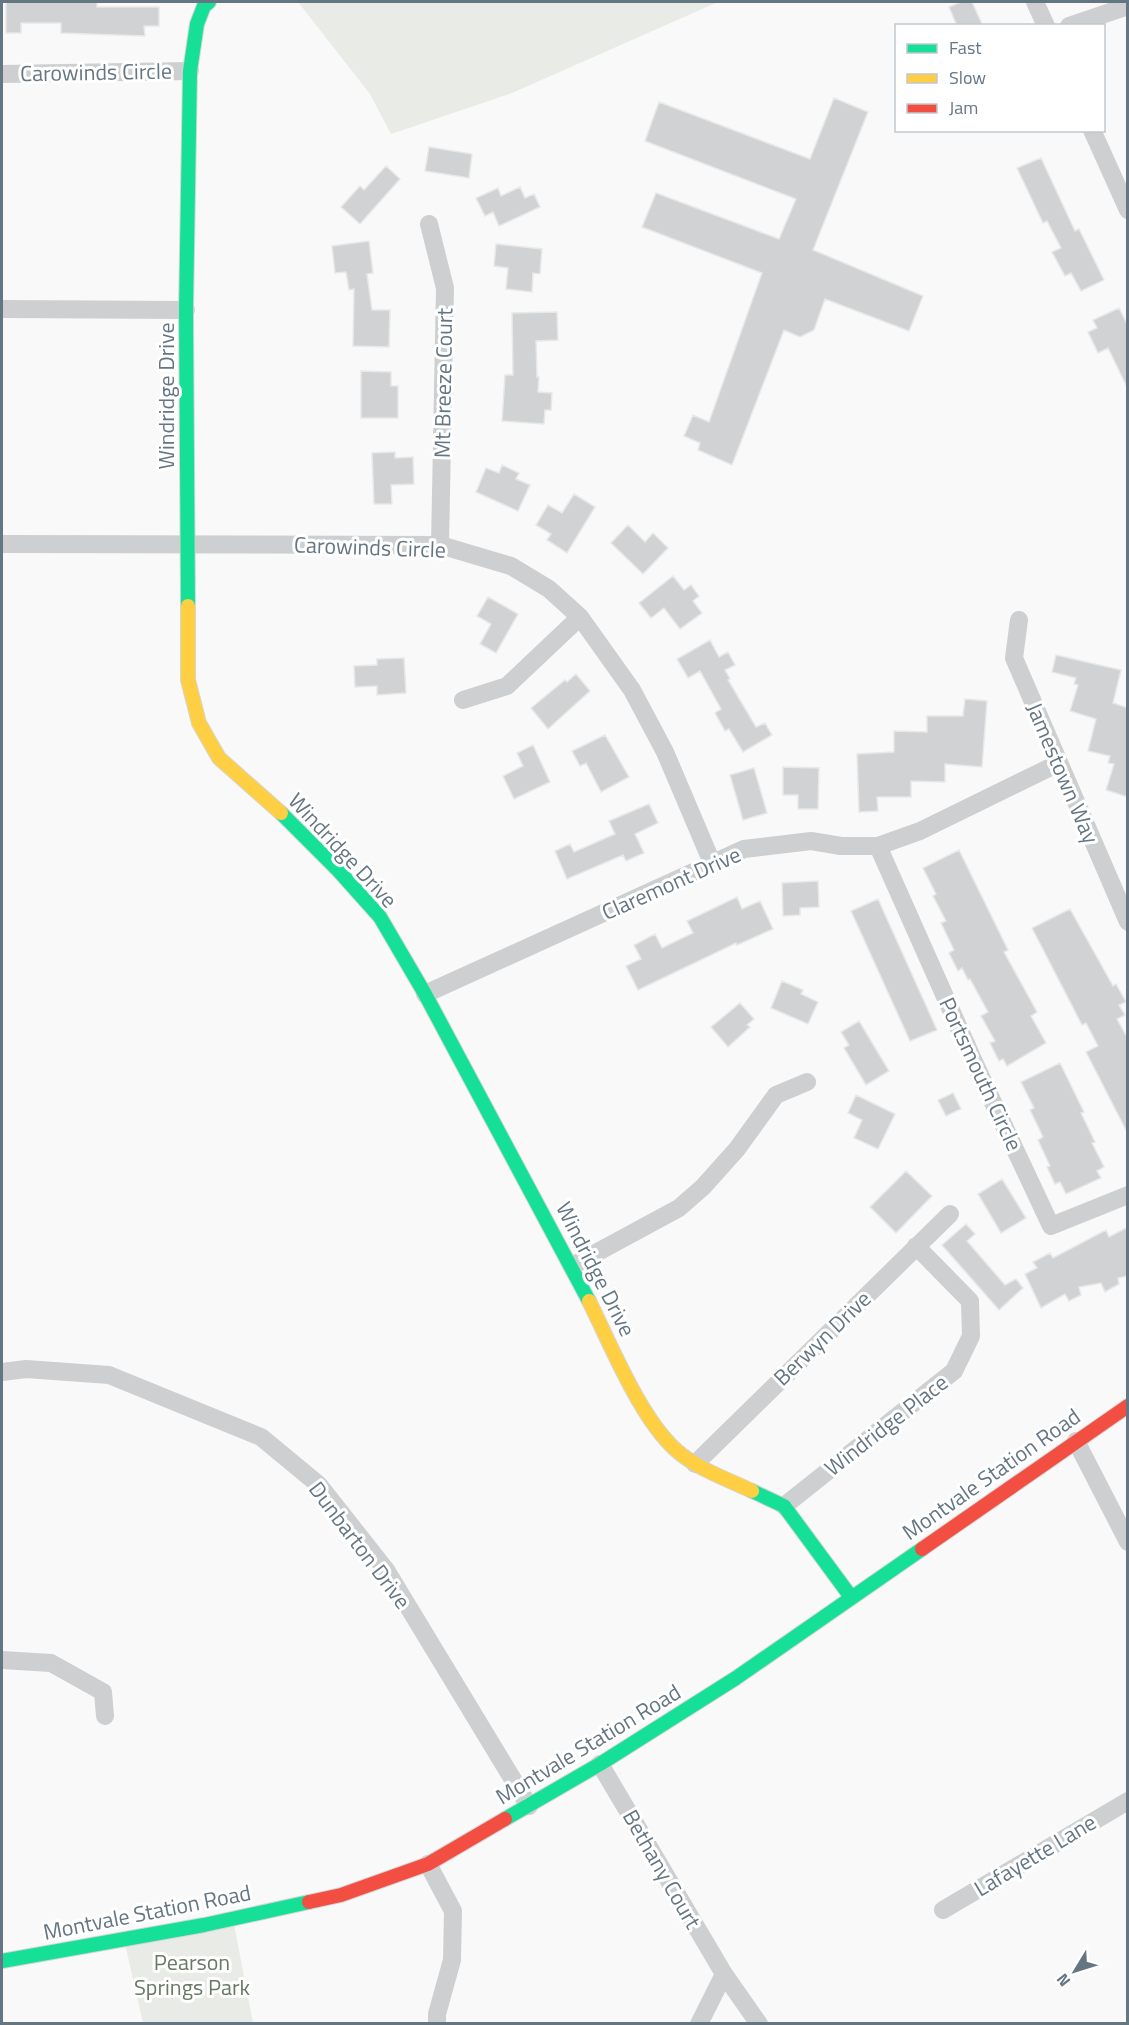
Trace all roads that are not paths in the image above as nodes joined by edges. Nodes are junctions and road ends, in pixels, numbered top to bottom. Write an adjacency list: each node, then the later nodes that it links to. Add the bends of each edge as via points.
1 (209, 2): 6 (street, Windridge Drive, via 197,24)
2 (1035, 2): 4 (street)
3 (1128, 6): 5 (street)
4 (1045, 24)
5 (1076, 24)
6 (190, 71): 7 (street, Carowinds Circle); 12 (street, Windridge Drive)
7 (2, 74)
8 (1093, 132): 9 (street)
9 (1128, 210)
10 (429, 224): 15 (street, Mt Breeze Court, via 446,288)
11 (2, 309): 12 (street)
12 (186, 310): 13 (street, Windridge Drive)
13 (188, 543): 14 (street, Carowinds Circle); 15 (street, Carowinds Circle); 23 (street, Windridge Drive, via 188,680 199,723 219,758 272,804 380,917)
14 (2, 544)
15 (440, 545): 16 (street, Carowinds Circle, via 511,566 549,589)
16 (580, 618): 18 (street, via 507,686); 21 (street, Carowinds Circle, via 632,690 665,752)
17 (1018, 620): 19 (street, Jamestown Way, via 1014,658)
18 (463, 700)
19 (1059, 763): 20 (street, Claremont Drive, via 920,831); 22 (street, Jamestown Way)
20 (878, 846): 21 (street, Claremont Drive, via 811,841 772,845 744,849); 25 (street, Portsmouth Circle, via 1051,1226)
21 (713, 865): 23 (street, Claremont Drive)
22 (1128, 922)
23 (425, 994): 28 (street, Windridge Drive)
24 (807, 1082): 28 (street, via 776,1095 737,1149 679,1208)
25 (1128, 1195)
26 (950, 1214): 27 (street, Berwyn Drive)
27 (916, 1246): 32 (street, Berwyn Drive); 33 (street, Windridge Place, via 970,1301 970,1336 954,1371)
28 (572, 1266): 32 (street, Windridge Drive, via 642,1406 659,1432)
29 (2, 1372): 40 (street, Dunbarton Drive, via 26,1369 109,1375 261,1437 319,1485 386,1570)
30 (1128, 1406): 31 (street, Montvale Station Road)
31 (1076, 1441): 34 (street); 35 (street, Montvale Station Road)
32 (695, 1464): 33 (street, Windridge Drive)
33 (784, 1506): 35 (street, Windridge Drive)
34 (1128, 1542)
35 (851, 1597): 38 (street, Montvale Station Road, via 735,1678)
36 (2, 1660): 37 (street, via 51,1664 103,1692)
37 (105, 1716)
38 (600, 1764): 40 (street, Montvale Station Road); 44 (street, Bethany Court)
39 (1128, 1801): 42 (street, Lafayette Lane)
40 (529, 1806): 41 (street, Montvale Station Road)
41 (428, 1864): 43 (street, Montvale Station Road, via 341,1894 204,1925); 45 (street, via 453,1911 452,1960)
42 (944, 1910)
43 (2, 1961)
44 (724, 1974): 46 (street); 47 (street, Bethany Court)
45 (437, 2024)
46 (699, 2024)
47 (759, 2024)

